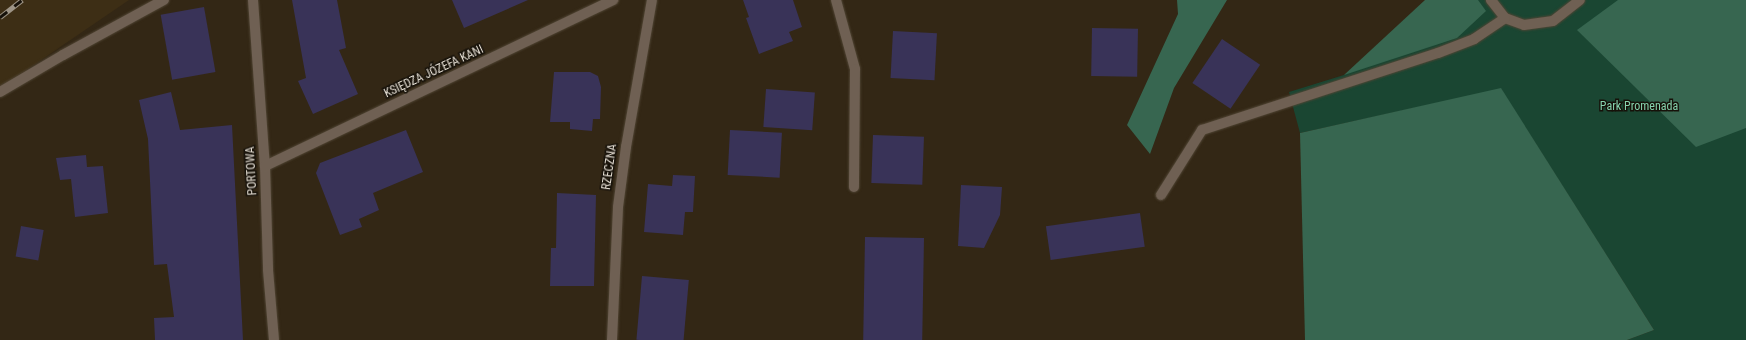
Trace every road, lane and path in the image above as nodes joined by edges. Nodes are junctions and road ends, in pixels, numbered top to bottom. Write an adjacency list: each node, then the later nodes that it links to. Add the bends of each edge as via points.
1 (164, 0): 9 (street)
2 (253, 0): 10 (street, PORTOWA)
3 (613, 0): 10 (street, KSIĘDZA JÓZEFA KANI)
4 (652, 0): 14 (street, RZECZNA, via 618,206)
5 (836, 0): 11 (street, via 855,69)
6 (1491, 0): 8 (street)
7 (1580, 0): 8 (street, via 1552,21 1524,25)
8 (1505, 18): 12 (street, via 1474,39 1438,53 1202,130)
9 (0, 92)
10 (265, 166): 13 (street, PORTOWA, via 268,270)
11 (854, 187)
12 (1161, 195)
13 (274, 340)
14 (612, 340)

